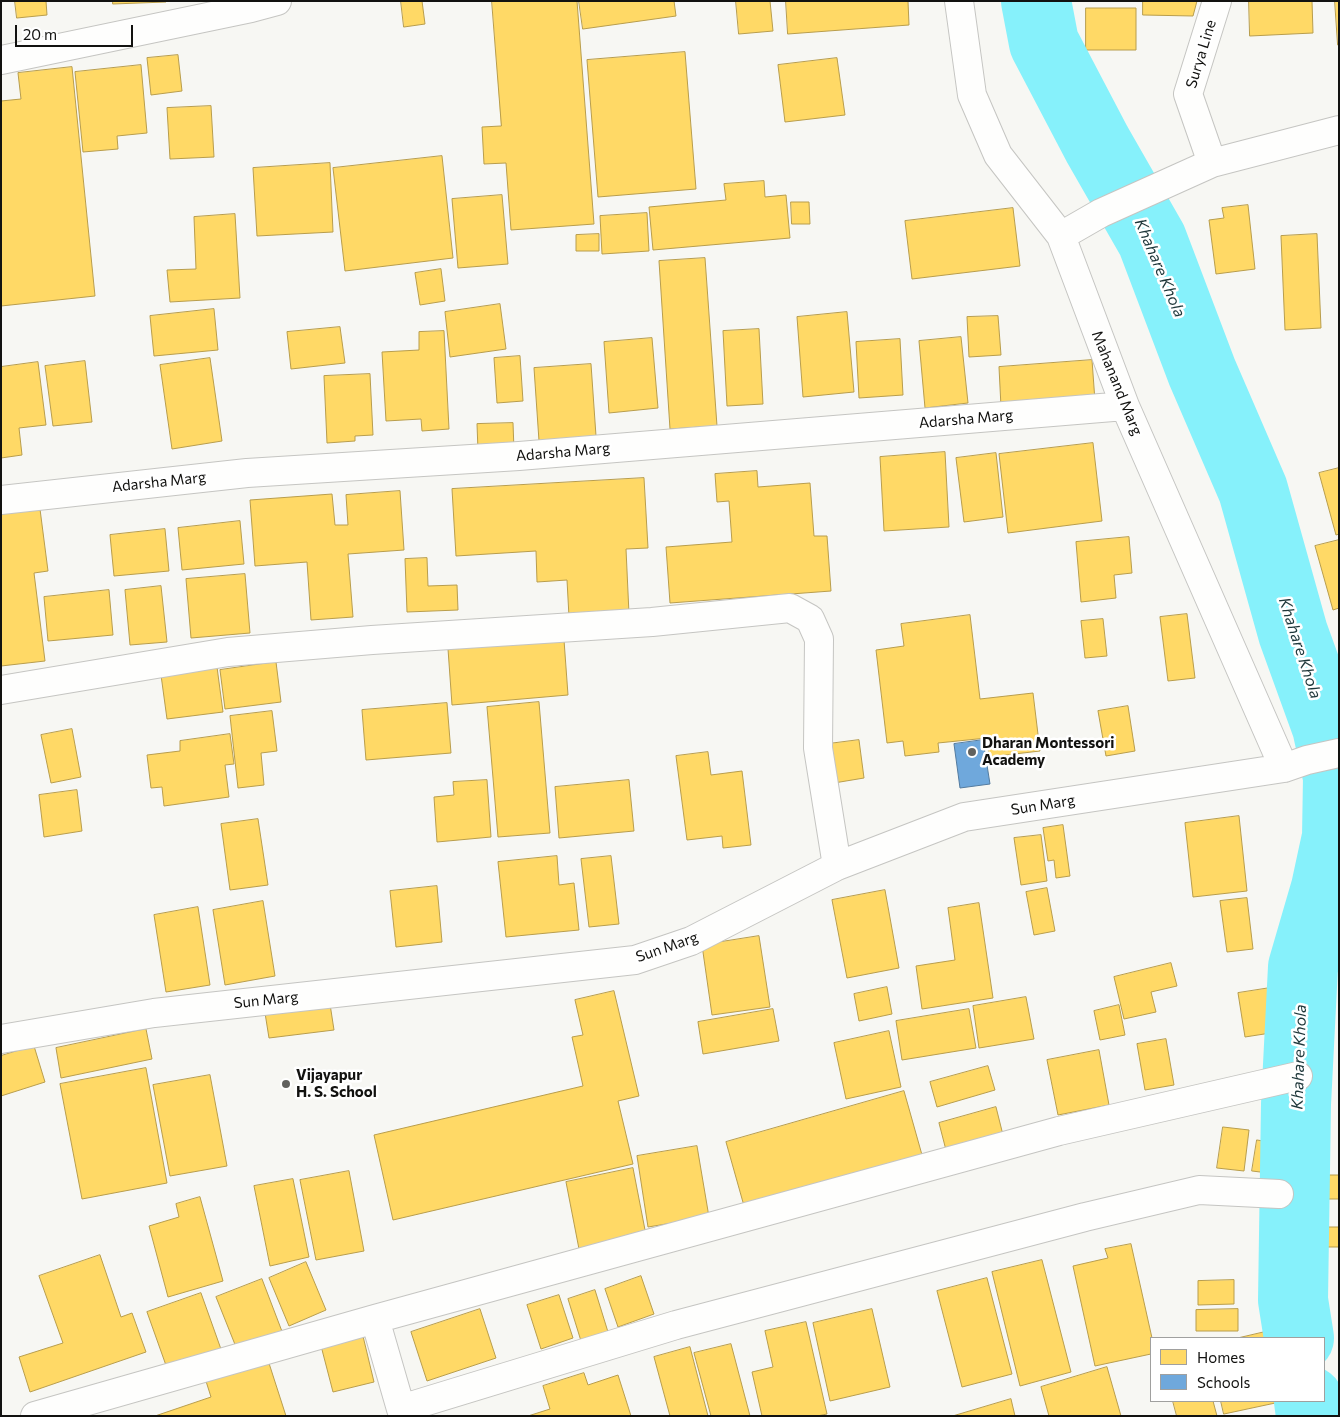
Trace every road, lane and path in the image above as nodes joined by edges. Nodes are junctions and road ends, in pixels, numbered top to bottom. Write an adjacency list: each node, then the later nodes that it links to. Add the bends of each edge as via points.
1 (959, 1): 7 (street, Mahanand Marg, via 972,94 998,156)
2 (1217, 1): 6 (street, Surya Line, via 1188,94)
3 (260, 4): 4 (street)
4 (1, 60)
5 (1339, 130): 6 (street)
6 (1212, 163): 7 (street)
7 (1061, 236): 8 (street, Mahanand Marg)
8 (1125, 406): 9 (street, Adarsha Marg, via 520,456 247,473); 12 (street, Mahanand Marg)
9 (1, 500)
10 (1, 690): 13 (street, via 228,652 652,622 790,608 810,619 819,639 818,748)
11 (1339, 753): 12 (street, Sun Marg)
12 (1295, 764): 13 (street, Sun Marg, via 964,817)
13 (837, 866): 14 (street, Sun Marg, via 691,941 635,960 154,1013)
14 (1, 1039)
15 (1298, 1076): 17 (street, via 1059,1131)
16 (1279, 1194): 17 (street, via 1199,1190 1085,1217 676,1325 401,1409)
17 (375, 1319): 18 (street)
18 (34, 1416)

